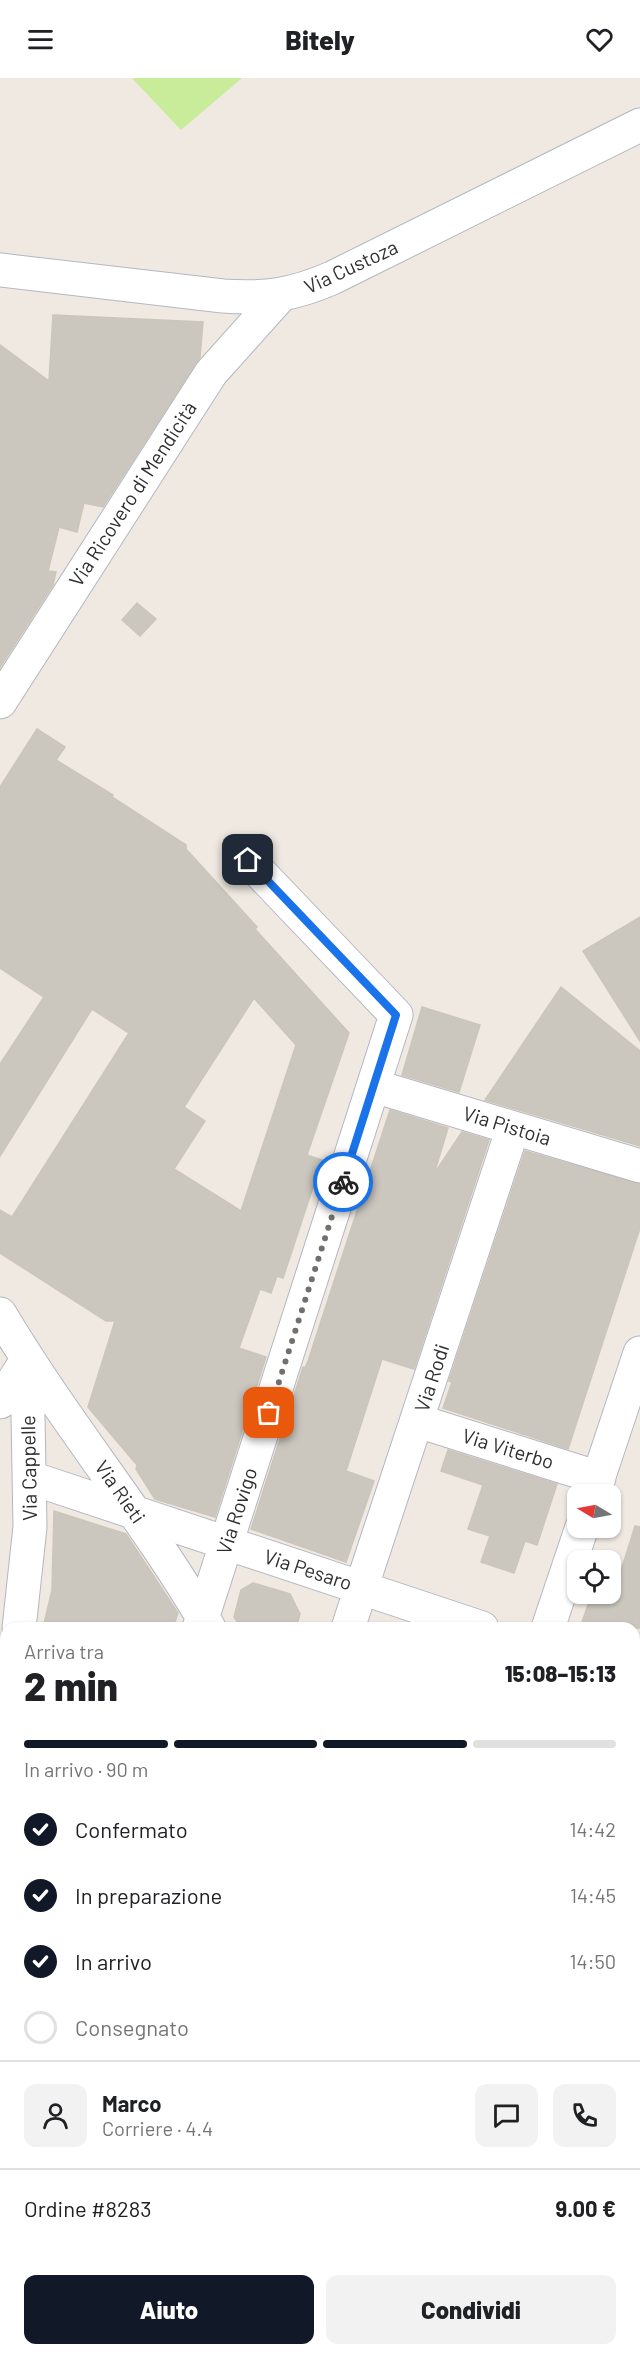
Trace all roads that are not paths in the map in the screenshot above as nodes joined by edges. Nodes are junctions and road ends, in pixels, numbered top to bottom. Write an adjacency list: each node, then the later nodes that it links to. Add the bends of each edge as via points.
1 (640, 125): 3 (street, Via Custoza, via 332,278)
2 (0, 270): 3 (street, Via Custoza, via 223,296)
3 (280, 296): 4 (street, Via Ricovero di Mendicità, via 211,373)
4 (0, 702)
5 (248, 860): 6 (street, Via Rovigo, via 396,1015)
6 (374, 1086): 7 (street, Via Pistoia); 19 (street, Via Rovigo)
7 (513, 1128): 8 (street, Via Pistoia); 13 (street, Via Rodi)
8 (640, 1166)
9 (0, 1314): 10 (street, Via Cappelle)
10 (27, 1360): 12 (street); 14 (street, Via Cappelle); 17 (street, Via Rieti)
11 (637, 1372): 16 (street)
12 (0, 1402)
13 (418, 1421): 15 (street, Via Viterbo); 20 (street, Via Rodi)
14 (31, 1478): 17 (street, Via Pesaro); 21 (street, Via Cappelle)
15 (591, 1484)
16 (597, 1484)
17 (135, 1513): 19 (street, Via Pesaro); 22 (street, Via Rieti)
18 (578, 1538): 26 (street)
19 (227, 1544): 20 (street, Via Pesaro); 23 (street, Via Rovigo)
20 (361, 1588): 24 (street, Via Rodi); 25 (street, Via Pesaro)
21 (20, 1622)
22 (202, 1622)
23 (204, 1622)
24 (350, 1622)
25 (464, 1622)
26 (550, 1622)

